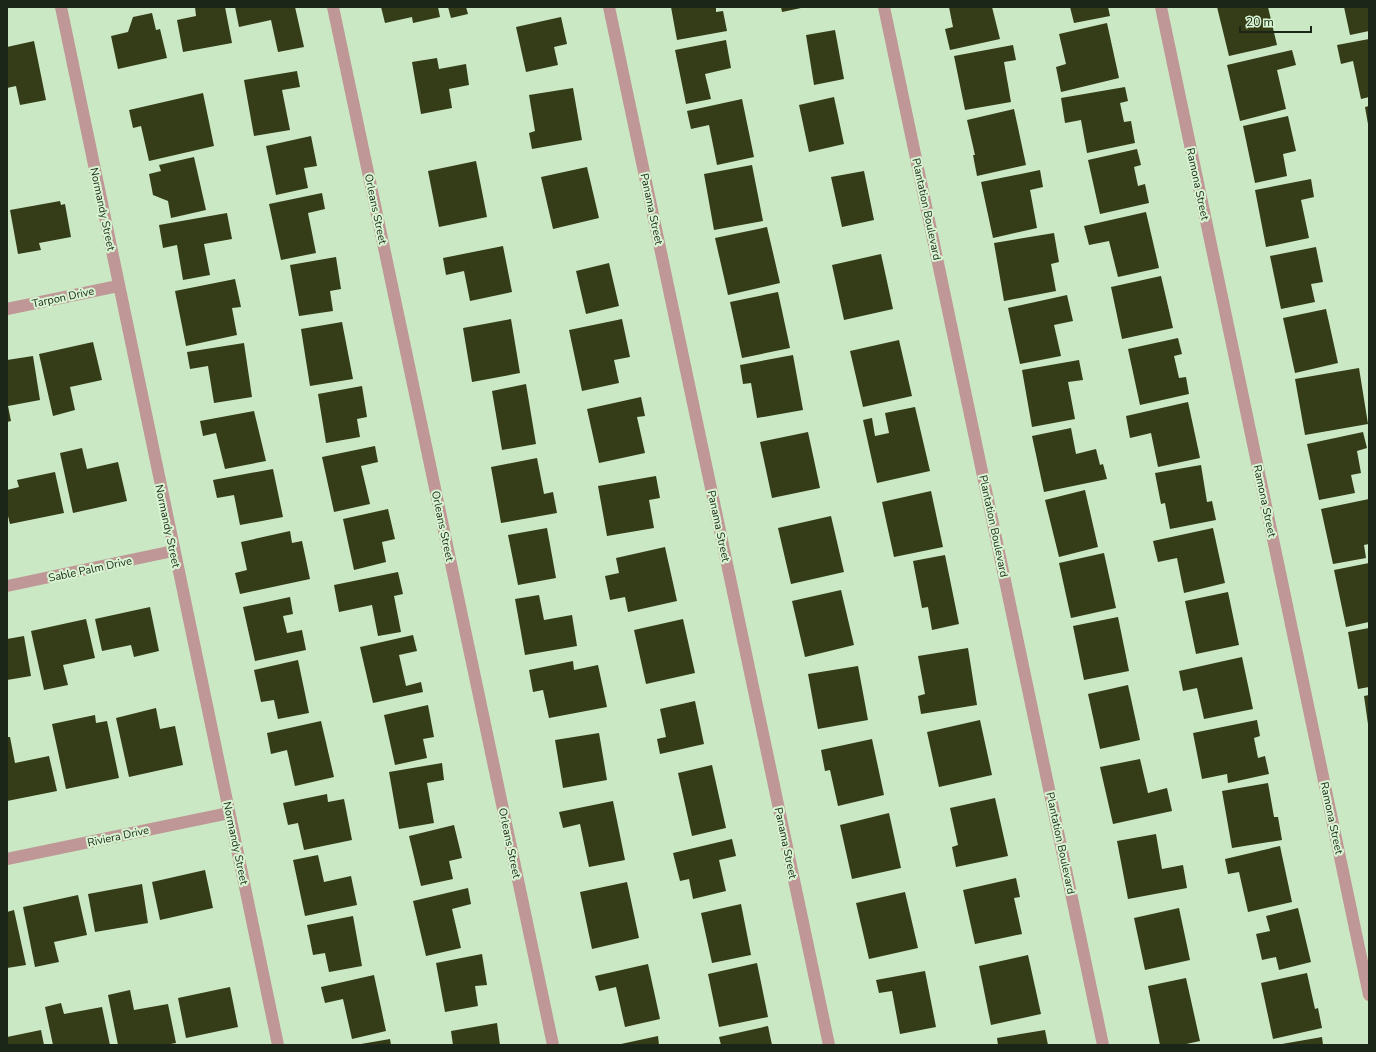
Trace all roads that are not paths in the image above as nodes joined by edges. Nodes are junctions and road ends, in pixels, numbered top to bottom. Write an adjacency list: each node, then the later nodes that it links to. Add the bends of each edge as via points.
1 (61, 7): 6 (street, Normandy Street)
2 (333, 7): 14 (street, Orleans Street)
3 (609, 7): 15 (street, Panama Street)
4 (884, 7): 16 (street, Plantation Boulevard)
5 (1161, 7): 12 (street, Ramona Street)
6 (118, 286): 7 (street, Tarpon Drive); 8 (street, Normandy Street)
7 (7, 309)
8 (173, 551): 9 (street, Sable Palm Drive); 10 (street, Normandy Street)
9 (7, 586)
10 (230, 813): 11 (street, Riviera Drive); 13 (street, Normandy Street)
11 (7, 859)
12 (1369, 995)
13 (278, 1045)
14 (553, 1045)
15 (829, 1045)
16 (1103, 1045)

